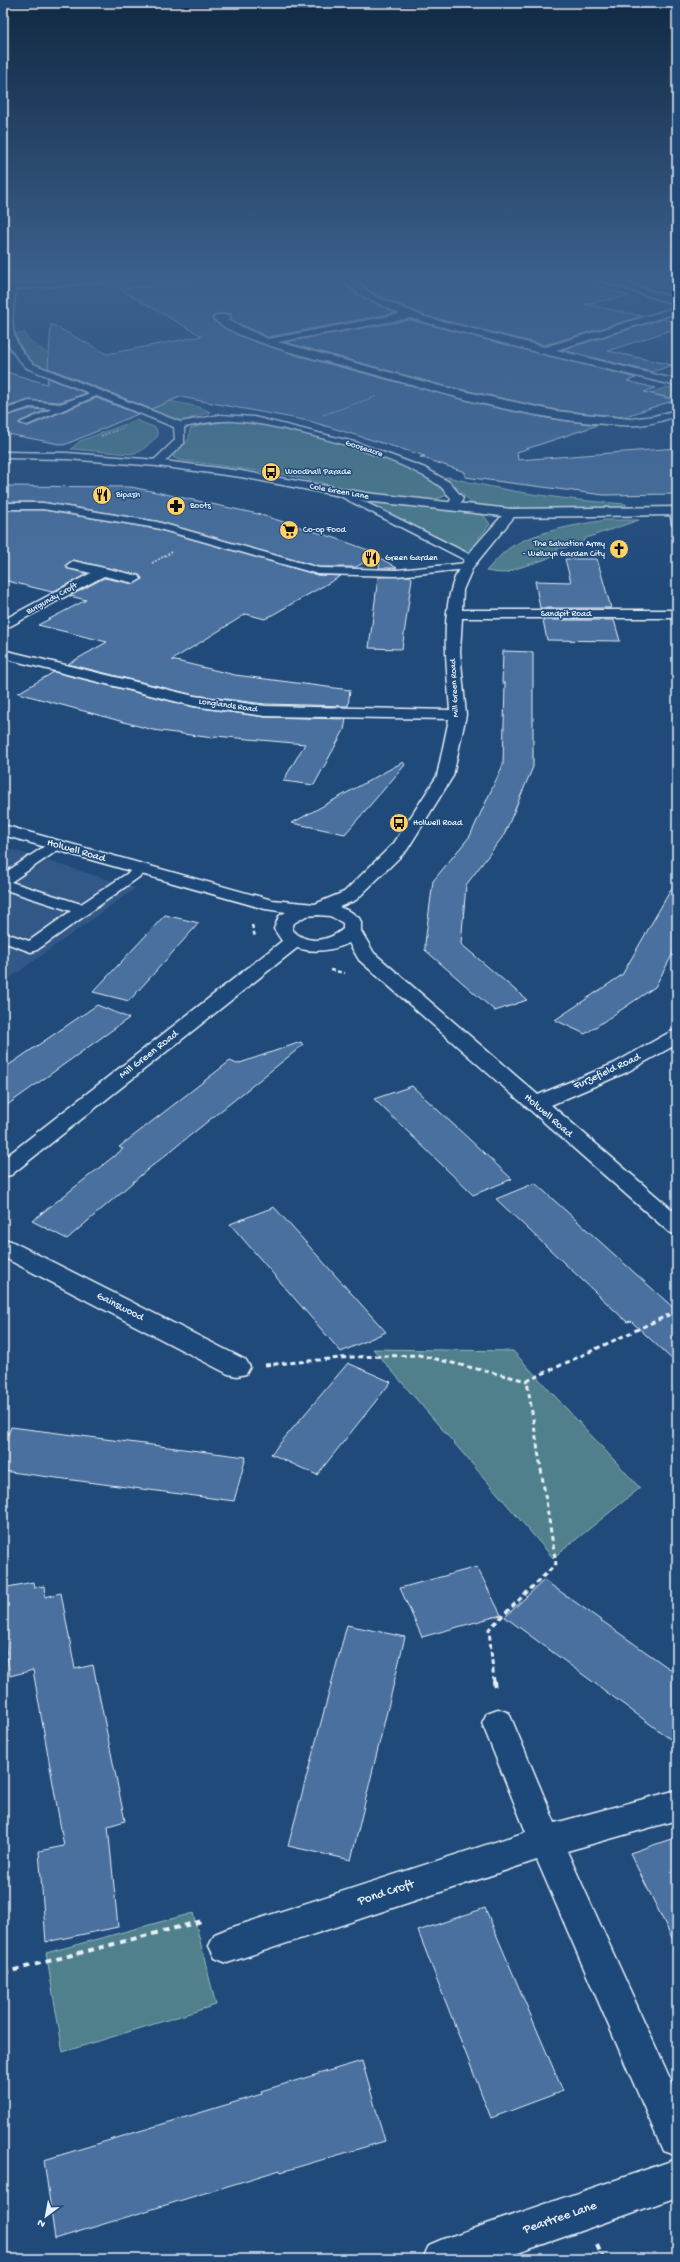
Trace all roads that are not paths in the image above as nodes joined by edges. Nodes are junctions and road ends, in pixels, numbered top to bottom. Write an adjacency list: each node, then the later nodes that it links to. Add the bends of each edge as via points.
1 (67, 382): 3 (street)
2 (408, 382): 6 (street, via 528,409 600,421 641,422)
3 (97, 394): 4 (lane); 8 (street)
4 (61, 407): 5 (lane, via 29,404); 7 (lane, via 58,411)
5 (3, 413)
6 (677, 413)
7 (24, 423)
8 (179, 425): 10 (street, via 180,441); 13 (street, Gooseacre, via 234,418 288,427 368,450 417,468 451,489 457,498)
9 (3, 455): 10 (street, Cole Green Lane, via 67,456)
10 (157, 463): 11 (street, Cole Green Lane, via 241,474)
11 (340, 493): 13 (street, Cole Green Lane); 17 (lane)
12 (3, 506): 17 (lane, via 43,506 157,525 318,571 397,573)
13 (454, 507): 15 (street, Cole Green Lane)
14 (676, 511): 15 (street, Cole Green Lane); 16 (lane)
15 (511, 513): 17 (street, Mill Green Road)
16 (677, 523)
17 (470, 563): 21 (street, Mill Green Road, via 456,590)
18 (73, 565): 19 (street, Burgundy Croft)
19 (102, 572): 20 (street, Burgundy Croft); 23 (street, Burgundy Croft)
20 (134, 579)
21 (455, 614): 22 (street, Sandpit Road); 25 (street, Mill Green Road, via 453,652)
22 (677, 614)
23 (3, 626)
24 (3, 654): 25 (street, Longlands Road, via 194,701 265,711)
25 (458, 715): 31 (street, Mill Green Road, via 445,776 400,846)
26 (3, 830): 27 (street, Holwell Road)
27 (56, 845): 28 (street, Holwell Road); 29 (lane)
28 (142, 870): 32 (street, Holwell Road, via 271,905); 33 (lane)
29 (3, 881)
30 (3, 884): 33 (lane)
31 (350, 896): 32 (street, Mill Green Road); 34 (street)
32 (316, 909): 34 (street, Holwell Road, via 336,912); 36 (street, Mill Green Road, via 301,911 286,920 283,929 286,936)
33 (83, 910): 35 (lane, via 31,947)
34 (349, 924): 37 (street, via 347,938 337,943); 38 (street, Holwell Road)
35 (3, 937)
36 (294, 941): 37 (street, Holwell Road); 41 (street, Mill Green Road)
37 (318, 946): 38 (street, Holwell Road)
38 (366, 956): 40 (street, Holwell Road)
39 (677, 1036): 40 (street, Furzefield Road, via 620,1068)
40 (535, 1104): 42 (street, Holwell Road)
41 (3, 1170)
42 (677, 1227)
43 (3, 1247): 44 (street, Gainswood)
44 (237, 1368)
45 (498, 1723): 47 (street)
46 (677, 1805): 47 (street, Pond Croft)
47 (546, 1840): 48 (street, Pond Croft); 49 (street)
48 (227, 1946)
49 (677, 2137)
50 (677, 2178): 51 (street, Peartree Lane)
51 (443, 2259)

